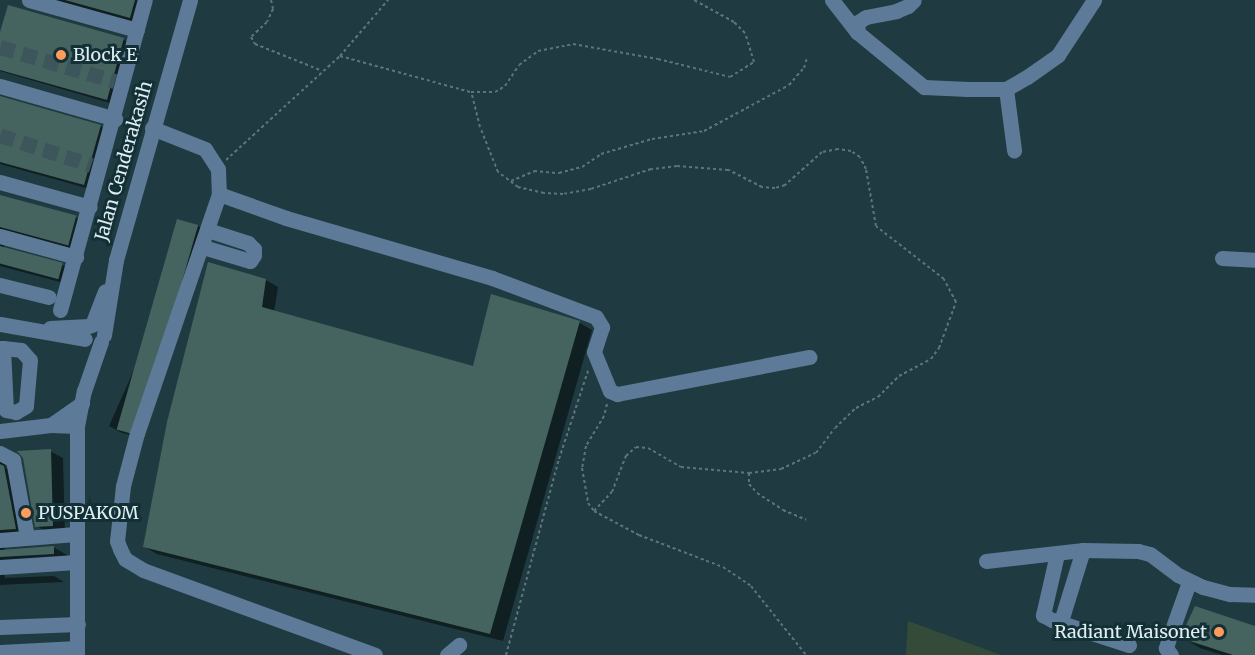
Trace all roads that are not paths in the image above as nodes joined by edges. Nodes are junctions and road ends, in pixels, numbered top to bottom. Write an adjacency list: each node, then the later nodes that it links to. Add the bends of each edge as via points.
1 (29, 0): 7 (street)
2 (145, 0): 7 (street)
3 (832, 0): 8 (street)
4 (914, 0): 8 (street, via 896,11 866,17 858,22)
5 (1094, 0): 10 (street, via 1058,56)
6 (189, 1): 12 (street, Jalan Cenderakasih)
7 (137, 30): 11 (street, via 120,82)
8 (857, 32): 10 (street, via 924,87)
9 (0, 86): 11 (street)
10 (1006, 88): 13 (street)
11 (115, 119): 16 (street, via 96,166)
12 (152, 128): 15 (street, via 205,149 218,169); 27 (street, Jalan Cenderakasih)
13 (1014, 150)
14 (0, 182): 16 (street)
15 (219, 194): 17 (street); 28 (street, via 581,309 596,317 602,327 594,352 610,392 617,394)
16 (90, 207): 20 (street)
17 (208, 230): 19 (street); 19 (street, via 248,243 254,255 250,261)
18 (0, 236): 20 (street)
19 (203, 247): 51 (street, via 137,433 123,486 117,541 120,549 125,559 143,570)
20 (76, 257): 25 (street)
21 (1222, 258): 22 (street)
22 (1255, 260)
23 (0, 285): 24 (street)
24 (49, 297)
25 (60, 310)
26 (0, 324): 27 (street)
27 (93, 335): 29 (street, Jalan Cenderakasih)
28 (809, 357)
29 (83, 397): 30 (street); 31 (street)
30 (51, 425): 31 (street); 32 (street); 34 (street, via 68,440)
31 (77, 426): 34 (street)
32 (0, 432)
33 (0, 453): 36 (street, via 13,460)
34 (77, 455): 35 (street)
35 (76, 534): 36 (street); 41 (street)
36 (27, 537): 37 (street)
37 (0, 540)
38 (1083, 550): 39 (street); 43 (street, via 1124,549 1150,554); 45 (street)
39 (1057, 554): 40 (street); 45 (street, via 1043,608 1046,618)
40 (986, 561)
41 (76, 562): 42 (street); 46 (street)
42 (0, 567)
43 (1189, 582): 44 (street, via 1230,594); 52 (street, via 1166,648)
44 (1255, 595)
45 (1060, 621): 48 (street)
46 (78, 624): 47 (street); 49 (street)
47 (0, 627)
48 (1129, 645)
49 (77, 651): 50 (street)
50 (0, 652)
51 (375, 655)
52 (1171, 655)

